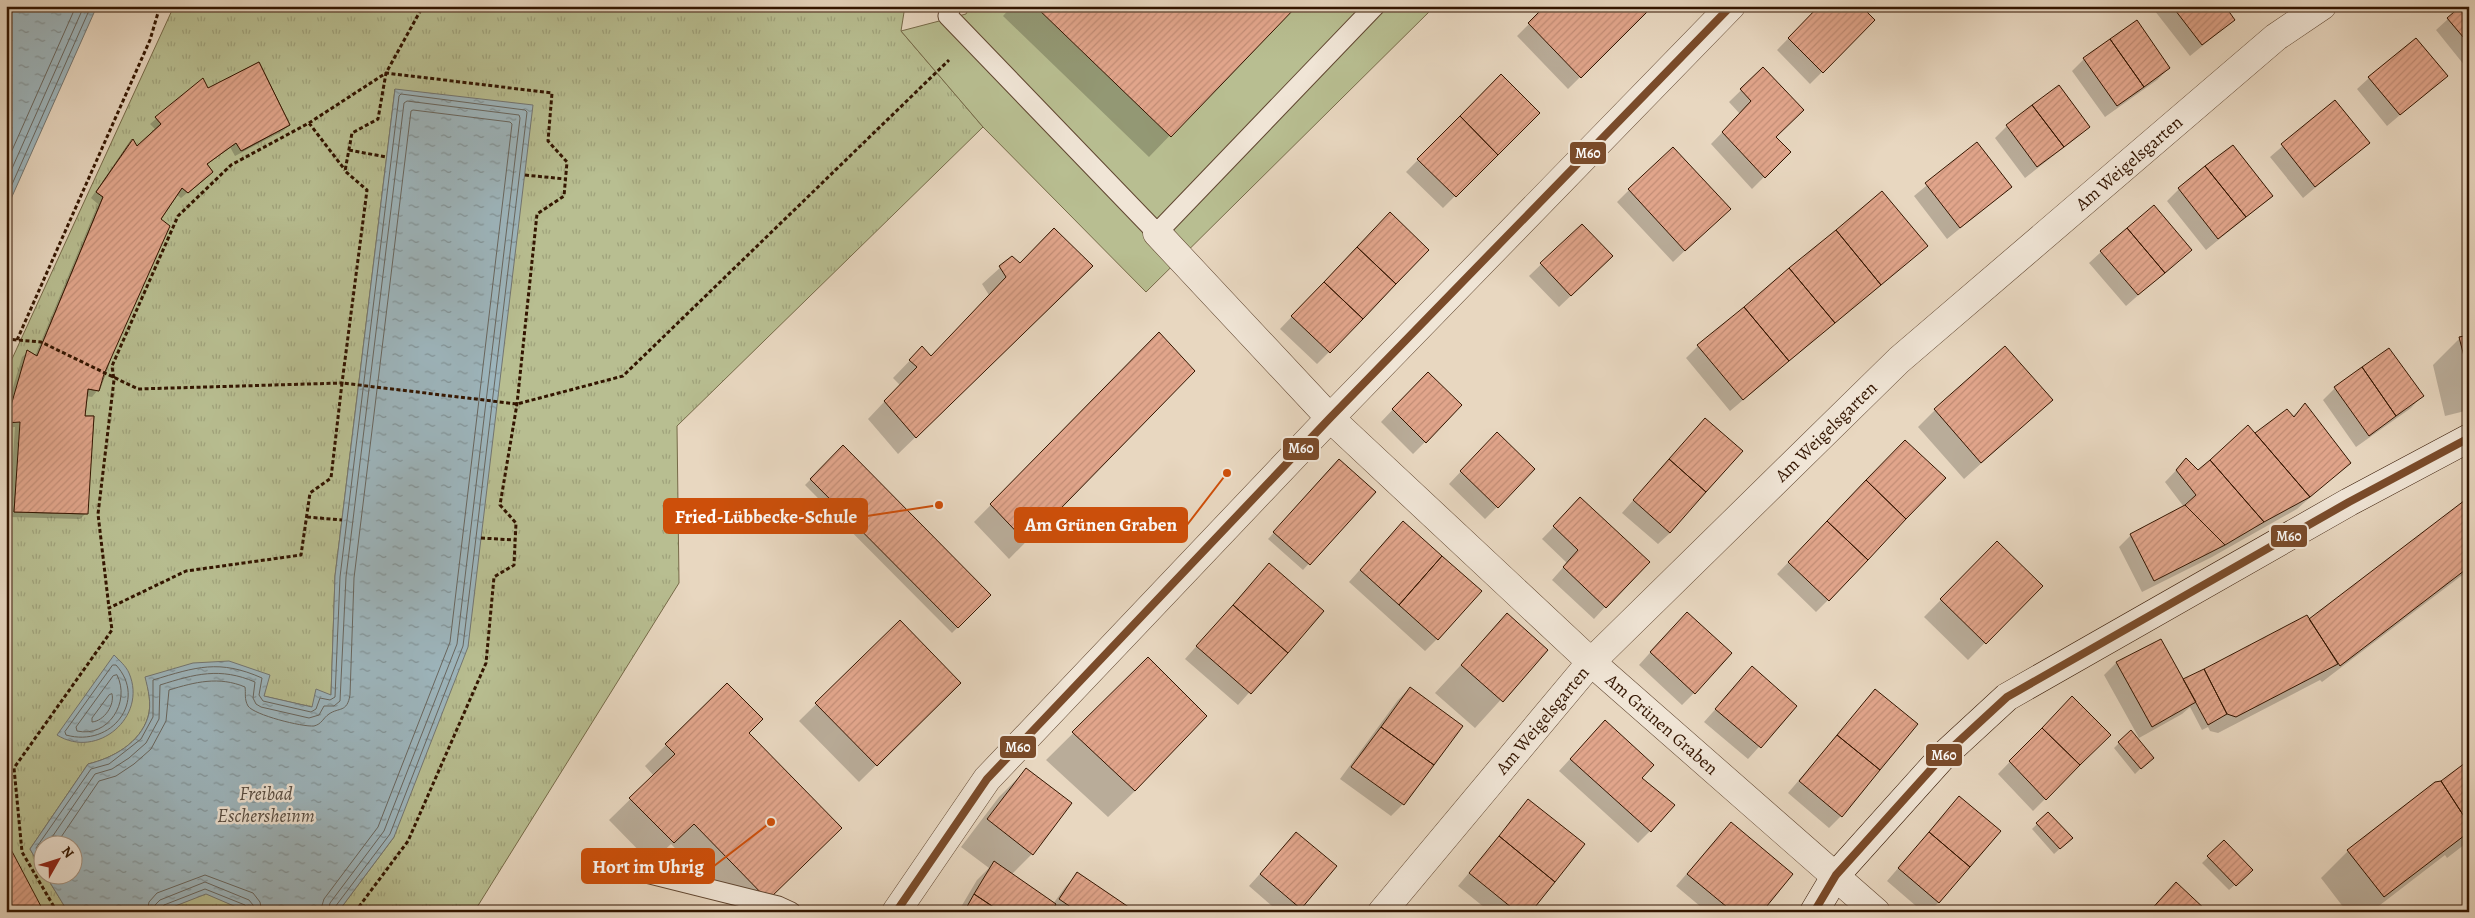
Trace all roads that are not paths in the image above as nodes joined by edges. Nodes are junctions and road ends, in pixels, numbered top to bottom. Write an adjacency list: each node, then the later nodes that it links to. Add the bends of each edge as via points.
1 (951, 6): 5 (lane, via 948,16)
2 (1375, 6): 5 (lane)
3 (1731, 6): 6 (street)
4 (2322, 6): 8 (street, Am Weigelsgarten, via 2276,38 1899,360)
5 (1158, 233): 6 (street, Am Grünen Graben)
6 (1330, 418): 8 (street, Am Grünen Graben); 12 (street, via 987,779)
7 (2469, 438): 10 (street, via 2349,502 2007,696 1943,756)
8 (1591, 662): 10 (street, Am Grünen Graben); 13 (street, Am Weigelsgarten)
9 (598, 861): 11 (lane)
10 (1836, 875): 14 (street); 15 (street, Am Grünen Graben)
11 (791, 912)
12 (896, 912)
13 (1382, 912)
14 (1814, 912)
15 (1876, 912)

